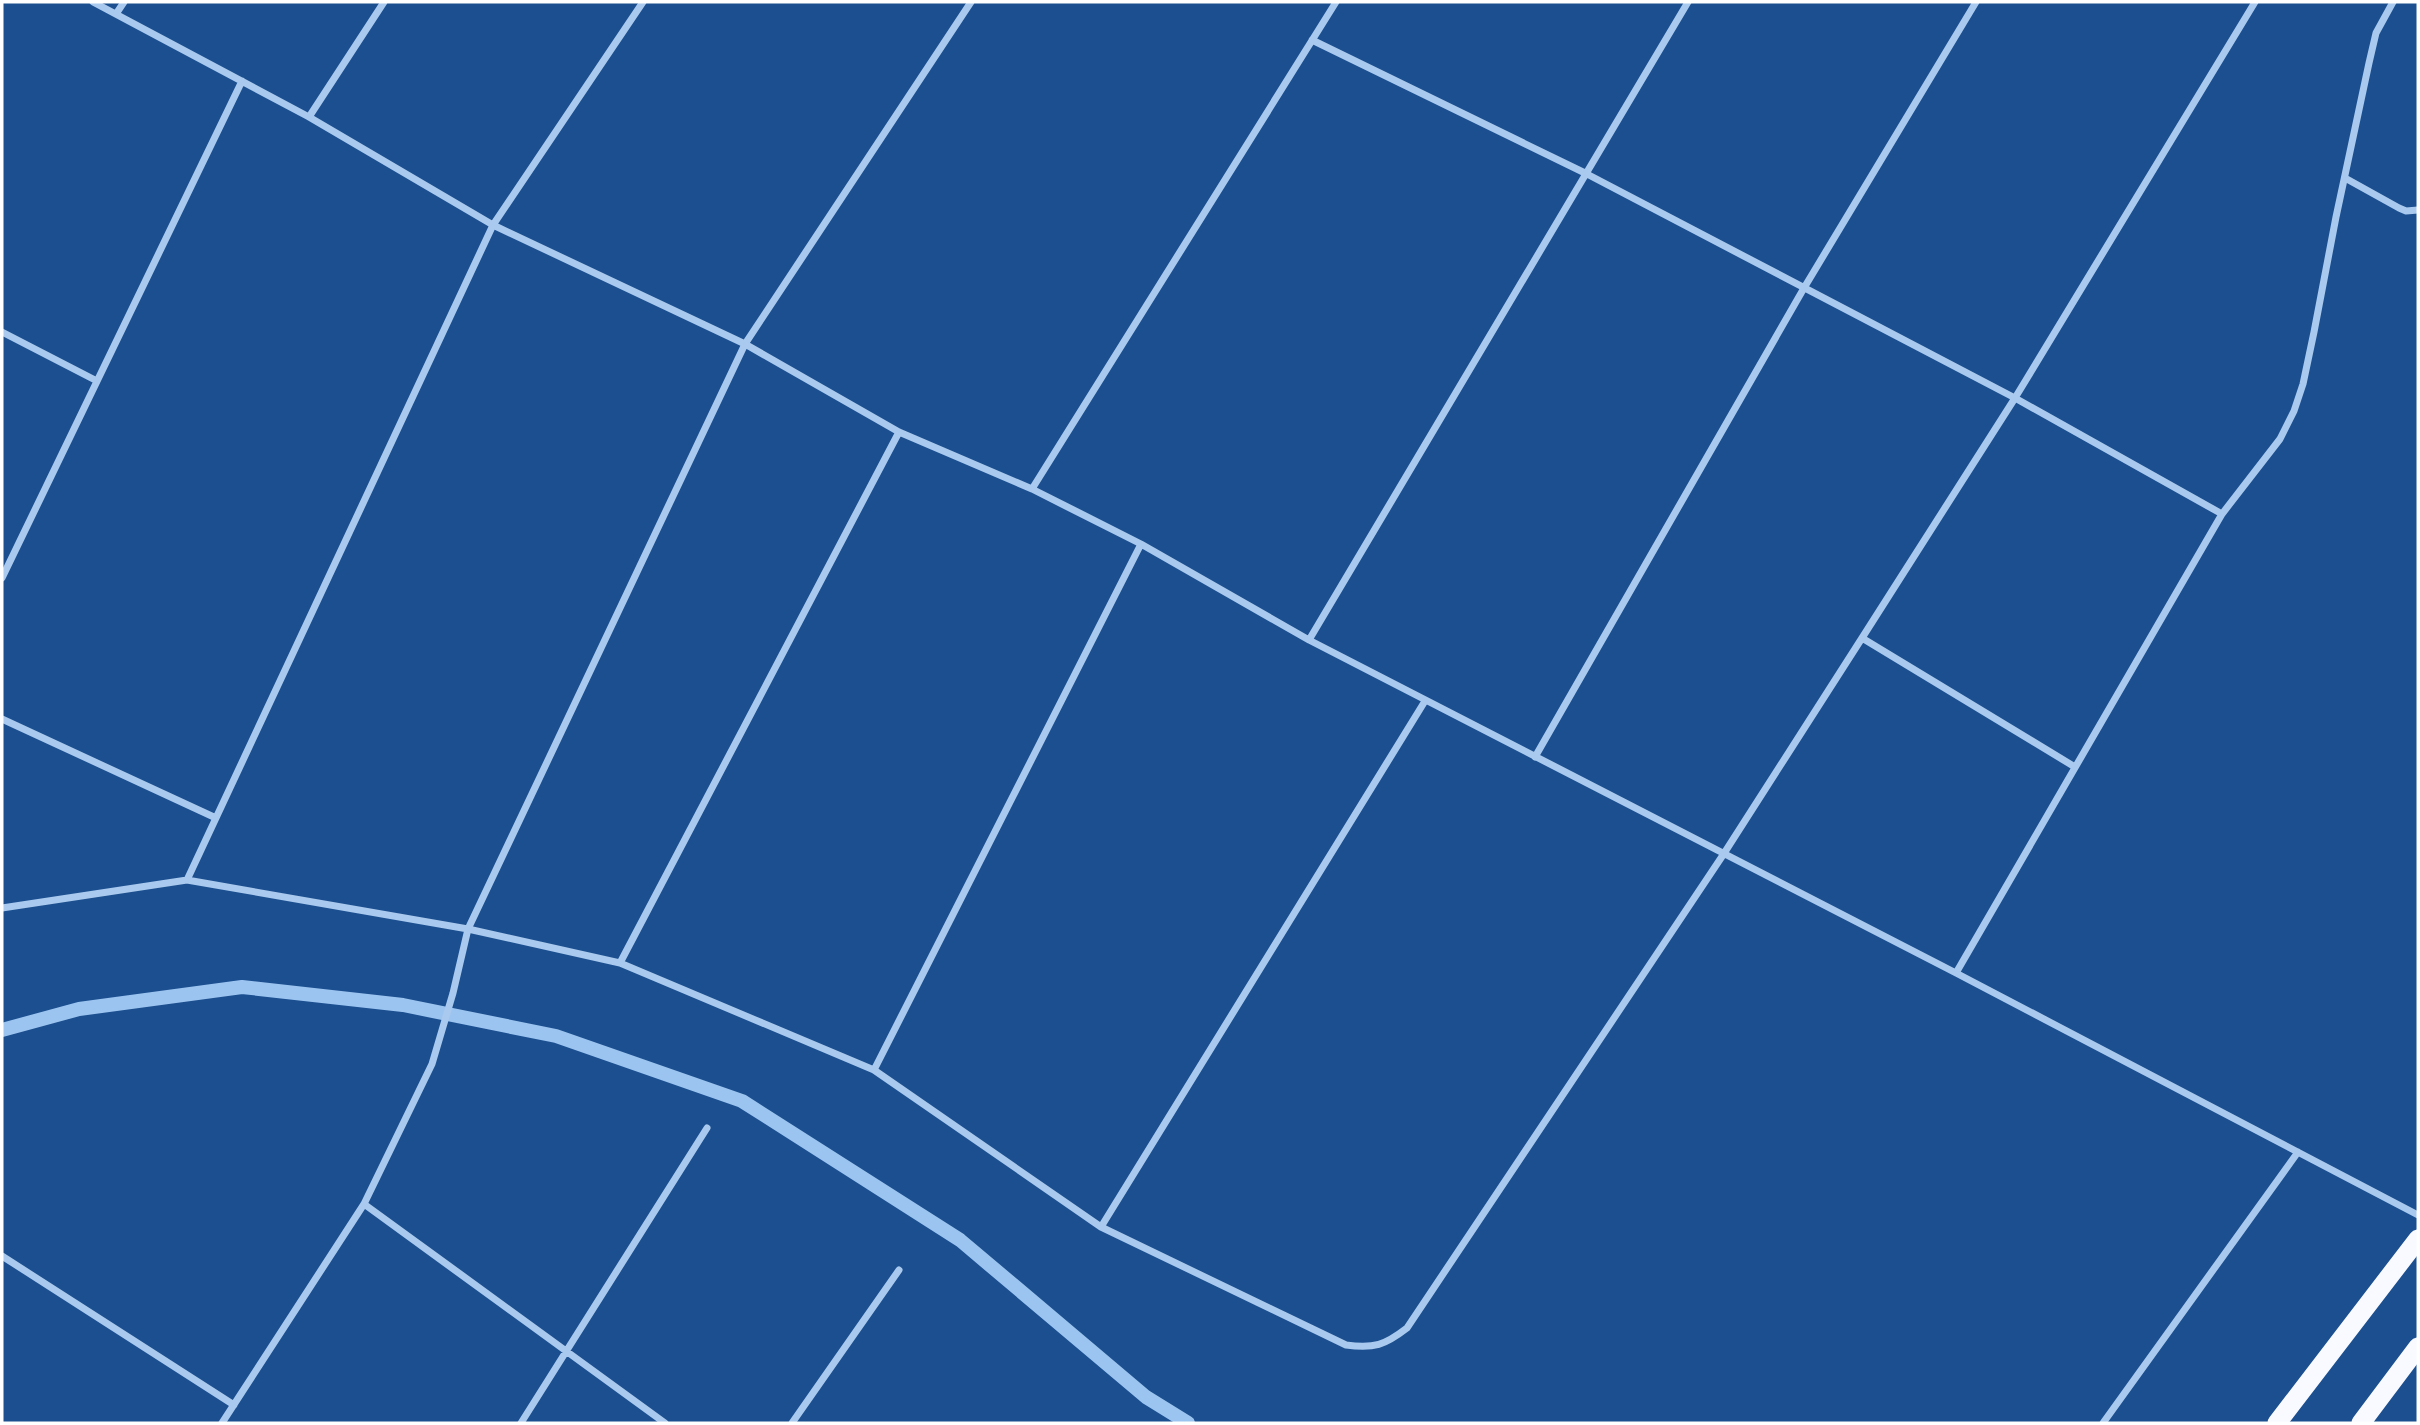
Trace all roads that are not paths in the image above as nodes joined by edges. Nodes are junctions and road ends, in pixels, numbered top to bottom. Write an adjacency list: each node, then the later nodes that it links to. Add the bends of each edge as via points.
1 (93, 2): 11 (street)
2 (124, 2): 11 (street)
3 (384, 2): 14 (street)
4 (643, 2): 18 (street)
5 (971, 2): 21 (street)
6 (1336, 2): 12 (street)
7 (1688, 2): 15 (street)
8 (1976, 2): 19 (street)
9 (2255, 2): 23 (street)
10 (2393, 2): 16 (street, via 2376,33)
11 (116, 14): 13 (street)
12 (1312, 40): 15 (street); 25 (street)
13 (242, 81): 14 (street); 22 (street)
14 (309, 117): 18 (street)
15 (1585, 173): 19 (street); 30 (street)
16 (2345, 178): 17 (street, via 2399,208); 26 (street, via 2294,411 2280,439)
17 (2418, 210)
18 (493, 225): 21 (street); 35 (street)
19 (1804, 288): 23 (street); 33 (street)
20 (2, 332): 22 (street)
21 (745, 344): 24 (street); 39 (street)
22 (97, 381): 28 (street)
23 (2015, 398): 26 (street); 29 (street)
24 (899, 432): 25 (street); 40 (street)
25 (1032, 489): 27 (street)
26 (2222, 514): 34 (street)
27 (1141, 544): 30 (street); 42 (street)
28 (2, 579)
29 (1862, 638): 34 (street); 36 (street)
30 (1309, 640): 31 (street)
31 (1425, 701): 33 (street); 47 (street)
32 (2, 719): 35 (street)
33 (1535, 757): 36 (street)
34 (2075, 768): 41 (street)
35 (216, 818): 37 (street)
36 (1723, 855): 41 (street); 47 (street, via 1407,1328 1391,1340 1375,1346 1346,1345)
37 (187, 880): 38 (street); 39 (street)
38 (2, 908)
39 (468, 929): 40 (street); 45 (street, via 432,1064)
40 (620, 963): 42 (street)
41 (1956, 973): 44 (street)
42 (874, 1070): 47 (street)
43 (706, 1128): 52 (street)
44 (2298, 1152): 46 (street); 58 (street)
45 (364, 1205): 52 (street); 53 (street)
46 (2418, 1215)
47 (1101, 1227)
48 (2418, 1239): 59 (highway)
49 (2, 1256): 53 (street)
50 (899, 1270): 57 (street)
51 (2418, 1347): 60 (highway)
52 (566, 1351): 55 (street); 56 (street)
53 (234, 1405): 54 (street)
54 (222, 1423)
55 (521, 1423)
56 (665, 1423)
57 (792, 1423)
58 (2103, 1423)
59 (2277, 1423)
60 (2361, 1423)

